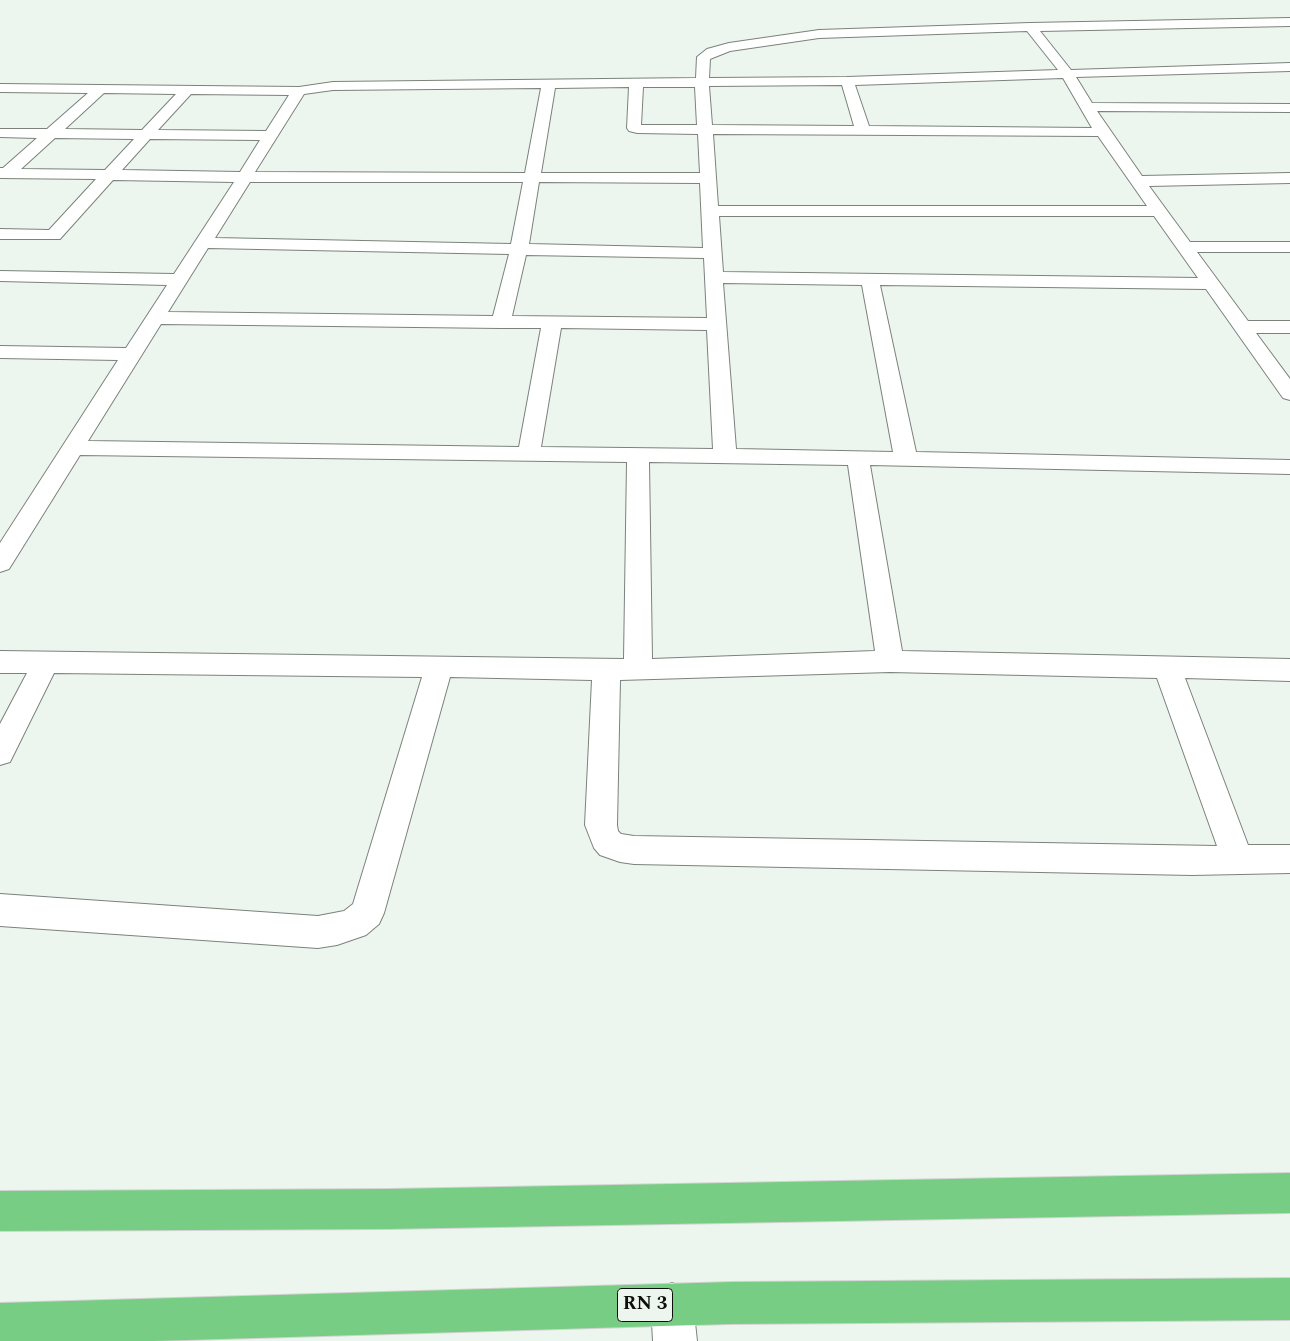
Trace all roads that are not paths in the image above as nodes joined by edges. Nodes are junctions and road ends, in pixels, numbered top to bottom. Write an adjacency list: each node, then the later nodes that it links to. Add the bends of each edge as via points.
1 (1290, 22): 2 (street)
2 (1030, 28): 4 (street); 7 (street, via 819,34 738,46 704,57)
3 (1290, 67): 4 (street)
4 (1066, 73): 5 (street); 13 (street)
5 (847, 81): 7 (street); 16 (street)
6 (636, 83): 7 (street); 8 (street); 15 (street, via 635,129)
7 (702, 83): 15 (street)
8 (549, 84): 12 (street, via 333,86); 25 (street)
9 (0, 88): 10 (street)
10 (101, 89): 11 (street); 19 (street)
11 (187, 90): 12 (street); 20 (street)
12 (299, 91): 21 (street)
13 (1087, 107): 14 (street); 17 (street)
14 (1290, 108)
15 (705, 130): 16 (street); 26 (street)
16 (864, 130): 17 (street)
17 (1102, 132): 28 (street)
18 (0, 133): 19 (street)
19 (53, 133): 20 (street); 22 (street)
20 (146, 133): 21 (street); 23 (street)
21 (271, 136): 24 (street)
22 (4, 173): 23 (street)
23 (108, 174): 24 (street); 32 (street)
24 (245, 177): 25 (street); 33 (street)
25 (531, 178): 26 (street); 37 (street)
26 (708, 178): 29 (street)
27 (1290, 178): 28 (street)
28 (1137, 181): 30 (street)
29 (710, 211): 30 (street); 38 (street)
30 (1158, 211): 34 (street)
31 (0, 234): 32 (street)
32 (54, 235): 36 (street)
33 (203, 243): 37 (street); 42 (street)
34 (1184, 246): 35 (street); 44 (street)
35 (1290, 247)
36 (41, 248)
37 (519, 249): 38 (street); 46 (street)
38 (713, 253): 41 (street)
39 (29, 262): 40 (street)
40 (8, 276): 42 (street)
41 (714, 277): 43 (street); 48 (street)
42 (180, 280): 45 (street)
43 (870, 280): 44 (street); 59 (street)
44 (1211, 284): 49 (street)
45 (156, 318): 46 (street); 52 (street)
46 (501, 322): 47 (street)
47 (552, 322): 48 (street); 55 (street)
48 (717, 324): 57 (street)
49 (1242, 327): 50 (street); 53 (street)
50 (1290, 327)
51 (0, 352): 52 (street)
52 (133, 354): 54 (street)
53 (1290, 394)
54 (74, 448): 55 (street); 61 (street)
55 (529, 454): 56 (street)
56 (638, 455): 57 (street); 68 (street)
57 (725, 456): 58 (street)
58 (858, 458): 59 (street); 62 (street)
59 (906, 459): 60 (street)
60 (1290, 467)
61 (0, 563)
62 (890, 661): 66 (street); 68 (street)
63 (0, 662): 64 (street)
64 (46, 662): 65 (street); 70 (street)
65 (439, 667): 67 (street); 73 (street, via 367,914 354,924 318,932)
66 (1167, 668): 69 (street); 72 (street)
67 (606, 670): 68 (street); 72 (street, via 601,825 610,845 634,850 674,851)
68 (638, 670)
69 (1290, 670)
70 (0, 753)
71 (1290, 859): 72 (street)
72 (1238, 860)
73 (0, 910)
74 (1290, 1193): 75 (highway, via 388,1209)
75 (0, 1211)
76 (1290, 1299): 77 (highway, RN 3)
77 (674, 1322): 78 (highway, RN 3)
78 (0, 1324)

